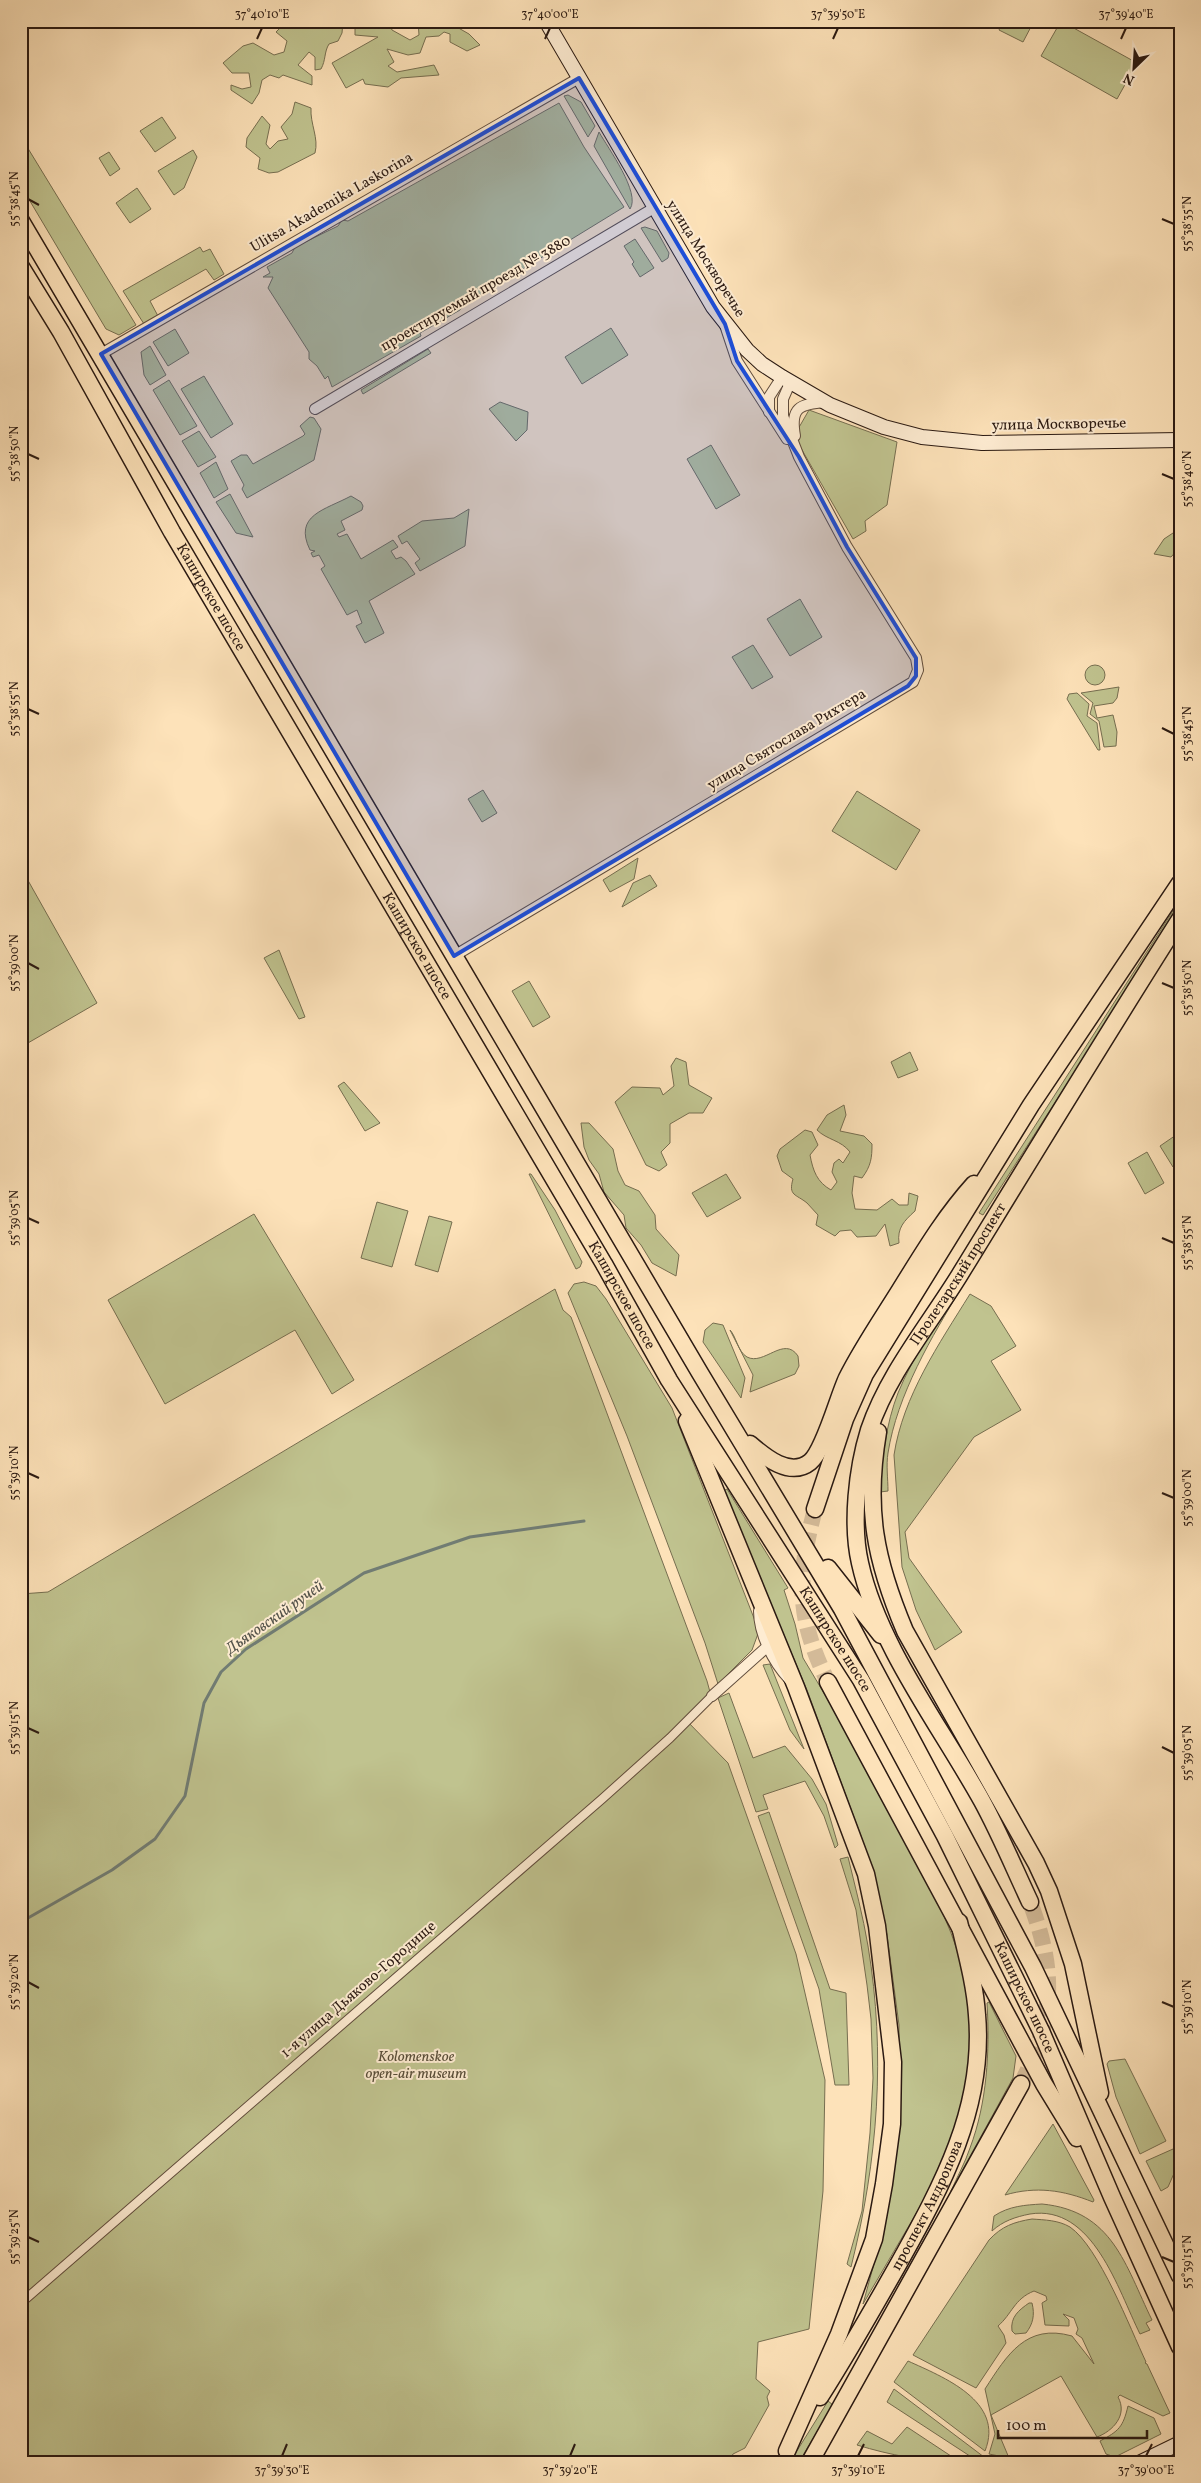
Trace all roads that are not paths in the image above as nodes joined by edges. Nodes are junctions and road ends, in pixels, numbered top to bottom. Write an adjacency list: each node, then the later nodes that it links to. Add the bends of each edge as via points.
1 (546, 21): 2 (main road, улица Москворечье)
2 (579, 78): 3 (main road, улица Москворечье); 7 (street, Ulitsa Akademika Laskorina)
3 (654, 208): 6 (main road, улица Москворечье); 10 (street, проектируемый проезд № 3880)
4 (21, 221): 7 (main road, Каширское шоссе)
5 (21, 267): 18 (main road, Каширское шоссе, via 61,332 172,532 601,1258)
6 (725, 324): 8 (main road, улица Москворечье, via 762,364); 11 (street, via 738,361)
7 (101, 354): 16 (main road, Каширское шоссе)
8 (786, 380): 9 (main road, улица Москворечье); 11 (street, via 769,397); 13 (street, via 783,416)
9 (825, 402): 12 (main road, улица Москворечье, via 902,434 940,440 982,443); 13 (street, via 803,405 793,417)
10 (315, 409)
11 (770, 415): 13 (street)
12 (1180, 440)
13 (799, 457): 16 (street, улица Святослава Рихтера, via 847,547 916,658 918,670 913,682)
14 (1180, 883): 17 (main road, Пролетарский проспект, via 1079,1031)
15 (1180, 920): 19 (main road, Пролетарский проспект)
16 (454, 956): 20 (main road, Каширское шоссе)
17 (1002, 1152): 20 (main road, via 952,1208 869,1340 848,1378 820,1448 810,1462 797,1466 772,1462); 21 (main road, Пролетарский проспект, via 865,1374 845,1419)
18 (669, 1380): 23 (main road); 33 (main road, Каширское шоссе, via 861,1680 993,1931 1041,2031)
19 (890, 1385): 25 (main road, Пролетарский проспект, via 873,1420 864,1449 855,1526 870,1598); 32 (main road, via 878,1432 872,1484 873,1530 881,1565 905,1631 1036,1862 1049,1892 1073,1964)
20 (732, 1425): 22 (main road, Каширское шоссе)
21 (815, 1509)
22 (788, 1517): 25 (main road); 32 (main road, Каширское шоссе, via 956,1818)
23 (759, 1592): 24 (street, via 759,1616); 27 (main road)
24 (768, 1646): 27 (street, via 779,1669); 28 (street)
25 (898, 1658): 29 (main road, via 983,1803)
26 (828, 1682): 30 (main road, Каширское шоссе)
27 (796, 1686): 38 (main road, via 866,1874 877,1926 894,2062 892,2124 874,2239 839,2334)
28 (712, 1696): 35 (street, 1-я улица Дьяково-Городище, via 602,1798)
29 (1030, 1902)
30 (959, 1922): 33 (main road, Каширское шоссе, via 1044,2084); 38 (main road, проспект Андропова, via 978,2015 976,2072 966,2122 948,2170 923,2220 858,2337)
31 (1021, 2084): 39 (main road, проспект Андропова)
32 (1106, 2119): 34 (main road, Каширское шоссе)
33 (1111, 2194): 36 (main road, Каширское шоссе)
34 (1180, 2276)
35 (21, 2303)
36 (1180, 2347)
37 (1180, 2443): 40 (main road)
38 (783, 2456)
39 (810, 2462)
40 (1141, 2462)

